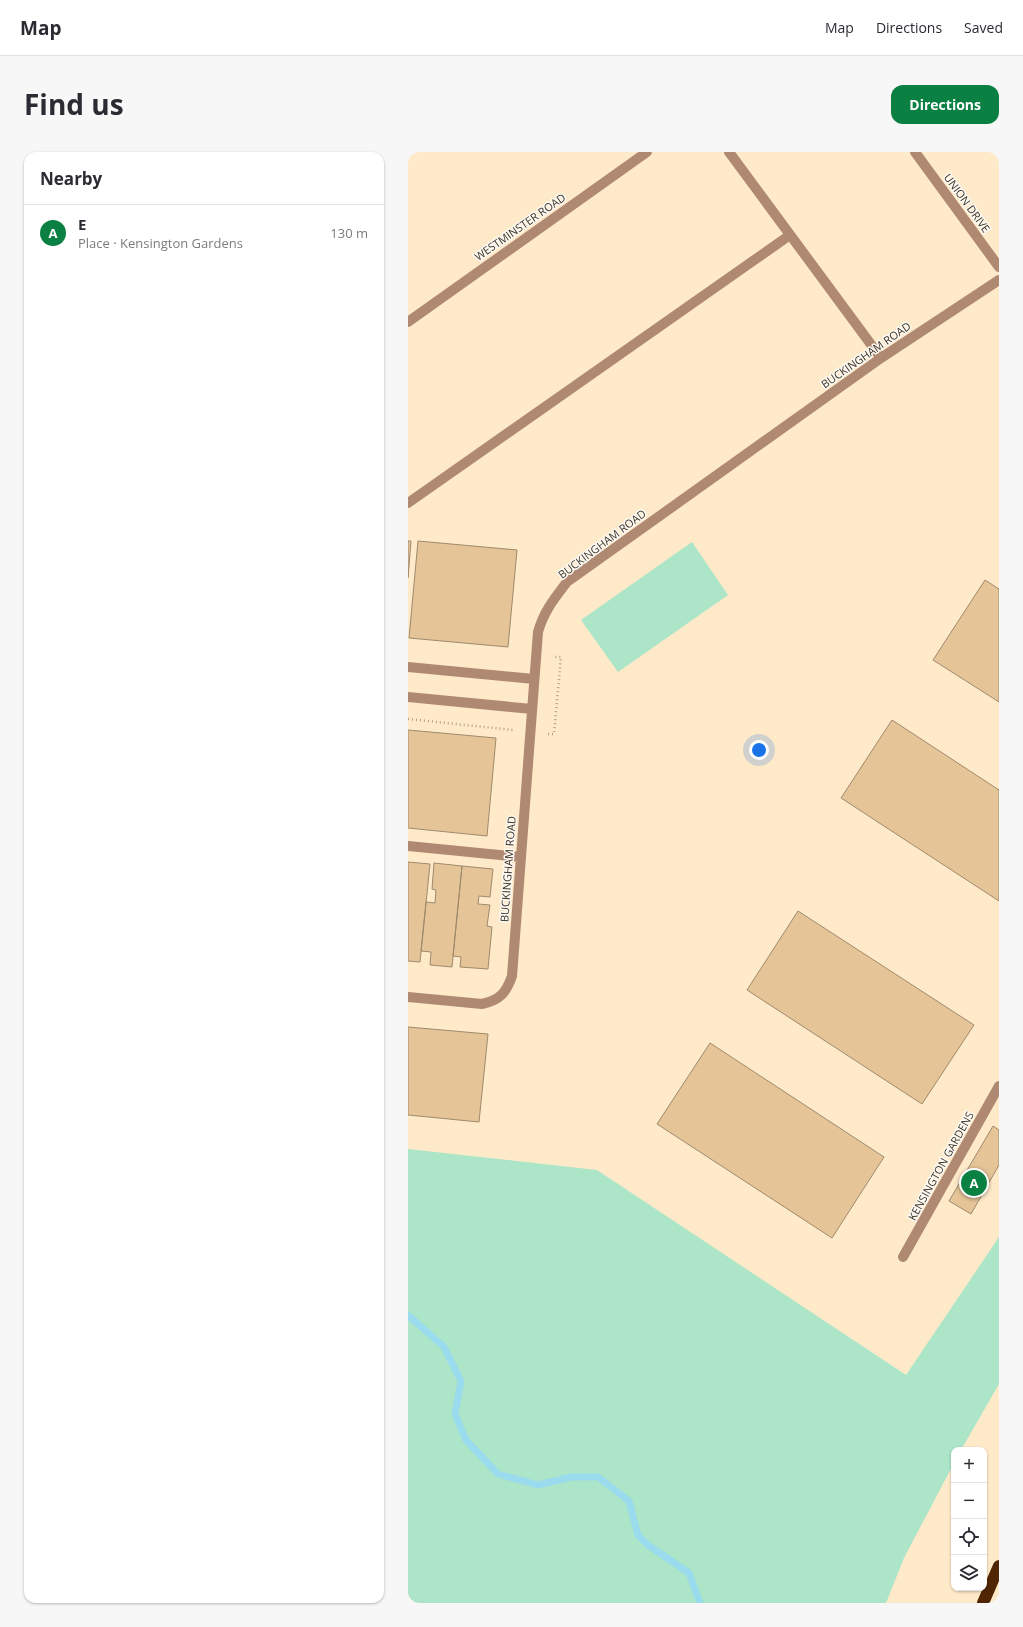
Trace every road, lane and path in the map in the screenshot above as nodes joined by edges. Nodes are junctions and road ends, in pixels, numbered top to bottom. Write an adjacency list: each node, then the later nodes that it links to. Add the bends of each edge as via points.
1 (647, 152): 7 (street, WESTMINSTER ROAD)
2 (729, 152): 4 (street)
3 (915, 152): 5 (street, UNION DRIVE)
4 (790, 235): 8 (street); 9 (street)
5 (999, 267)
6 (999, 280): 8 (street, BUCKINGHAM ROAD)
7 (408, 322)
8 (880, 358): 11 (street, BUCKINGHAM ROAD, via 567,582 543,616 538,632)
9 (408, 503)
10 (408, 667): 11 (street)
11 (534, 679): 13 (street, BUCKINGHAM ROAD)
12 (408, 697): 13 (street)
13 (532, 709): 15 (street, BUCKINGHAM ROAD)
14 (408, 719): 15 (path)
15 (530, 732): 16 (path); 18 (street, BUCKINGHAM ROAD)
16 (554, 734)
17 (408, 846): 18 (street)
18 (521, 857): 19 (street, BUCKINGHAM ROAD, via 512,976 508,988 494,1002 482,1004)
19 (408, 997)
20 (999, 1086): 21 (street, KENSINGTON GARDENS)
21 (903, 1257)
22 (999, 1566): 23 (highway)
23 (983, 1603)

